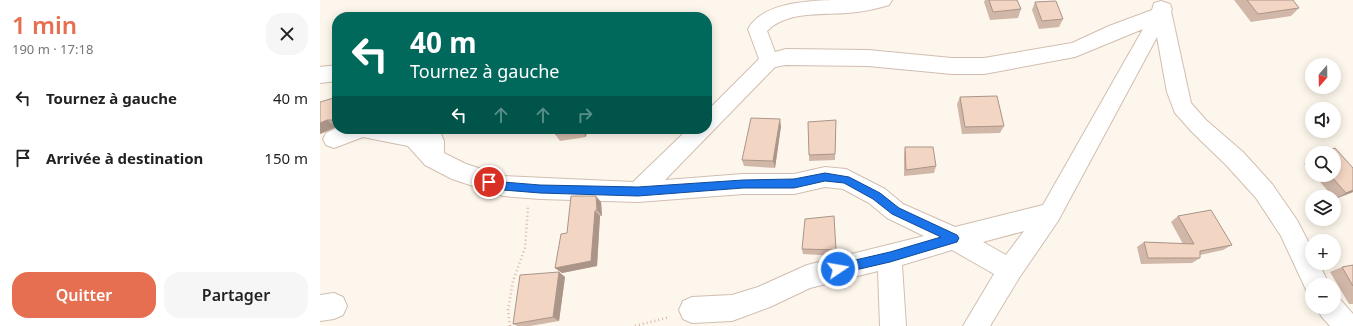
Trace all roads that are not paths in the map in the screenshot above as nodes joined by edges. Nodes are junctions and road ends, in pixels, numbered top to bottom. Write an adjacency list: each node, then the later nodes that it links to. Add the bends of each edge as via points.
1 (883, 0): 3 (street, via 848,6 804,8 768,18 758,29)
2 (1162, 5): 3 (street, via 1101,39 1075,50 984,66 952,66 826,56 786,57); 14 (street); 18 (street, via 1177,92 1182,107 1236,159 1264,192 1289,228)
3 (769, 61): 6 (street)
4 (332, 73): 5 (street)
5 (320, 75)
6 (712, 120)
7 (345, 134): 11 (street)
8 (393, 134): 12 (street, via 414,138)
9 (430, 134): 12 (street, via 433,141)
10 (697, 134): 13 (street)
11 (334, 138)
12 (433, 158): 13 (street, via 460,172 503,186)
13 (638, 192): 15 (street, via 743,184 794,184 825,177 846,180 877,196 895,211)
14 (1050, 214): 15 (street); 17 (street)
15 (954, 238): 16 (street); 17 (street)
16 (890, 257): 19 (street, via 807,277 732,308); 21 (street)
17 (1010, 270): 22 (street)
18 (1314, 278)
19 (692, 310)
20 (1336, 314): 23 (street)
21 (893, 326)
22 (976, 326)
23 (1346, 326)

